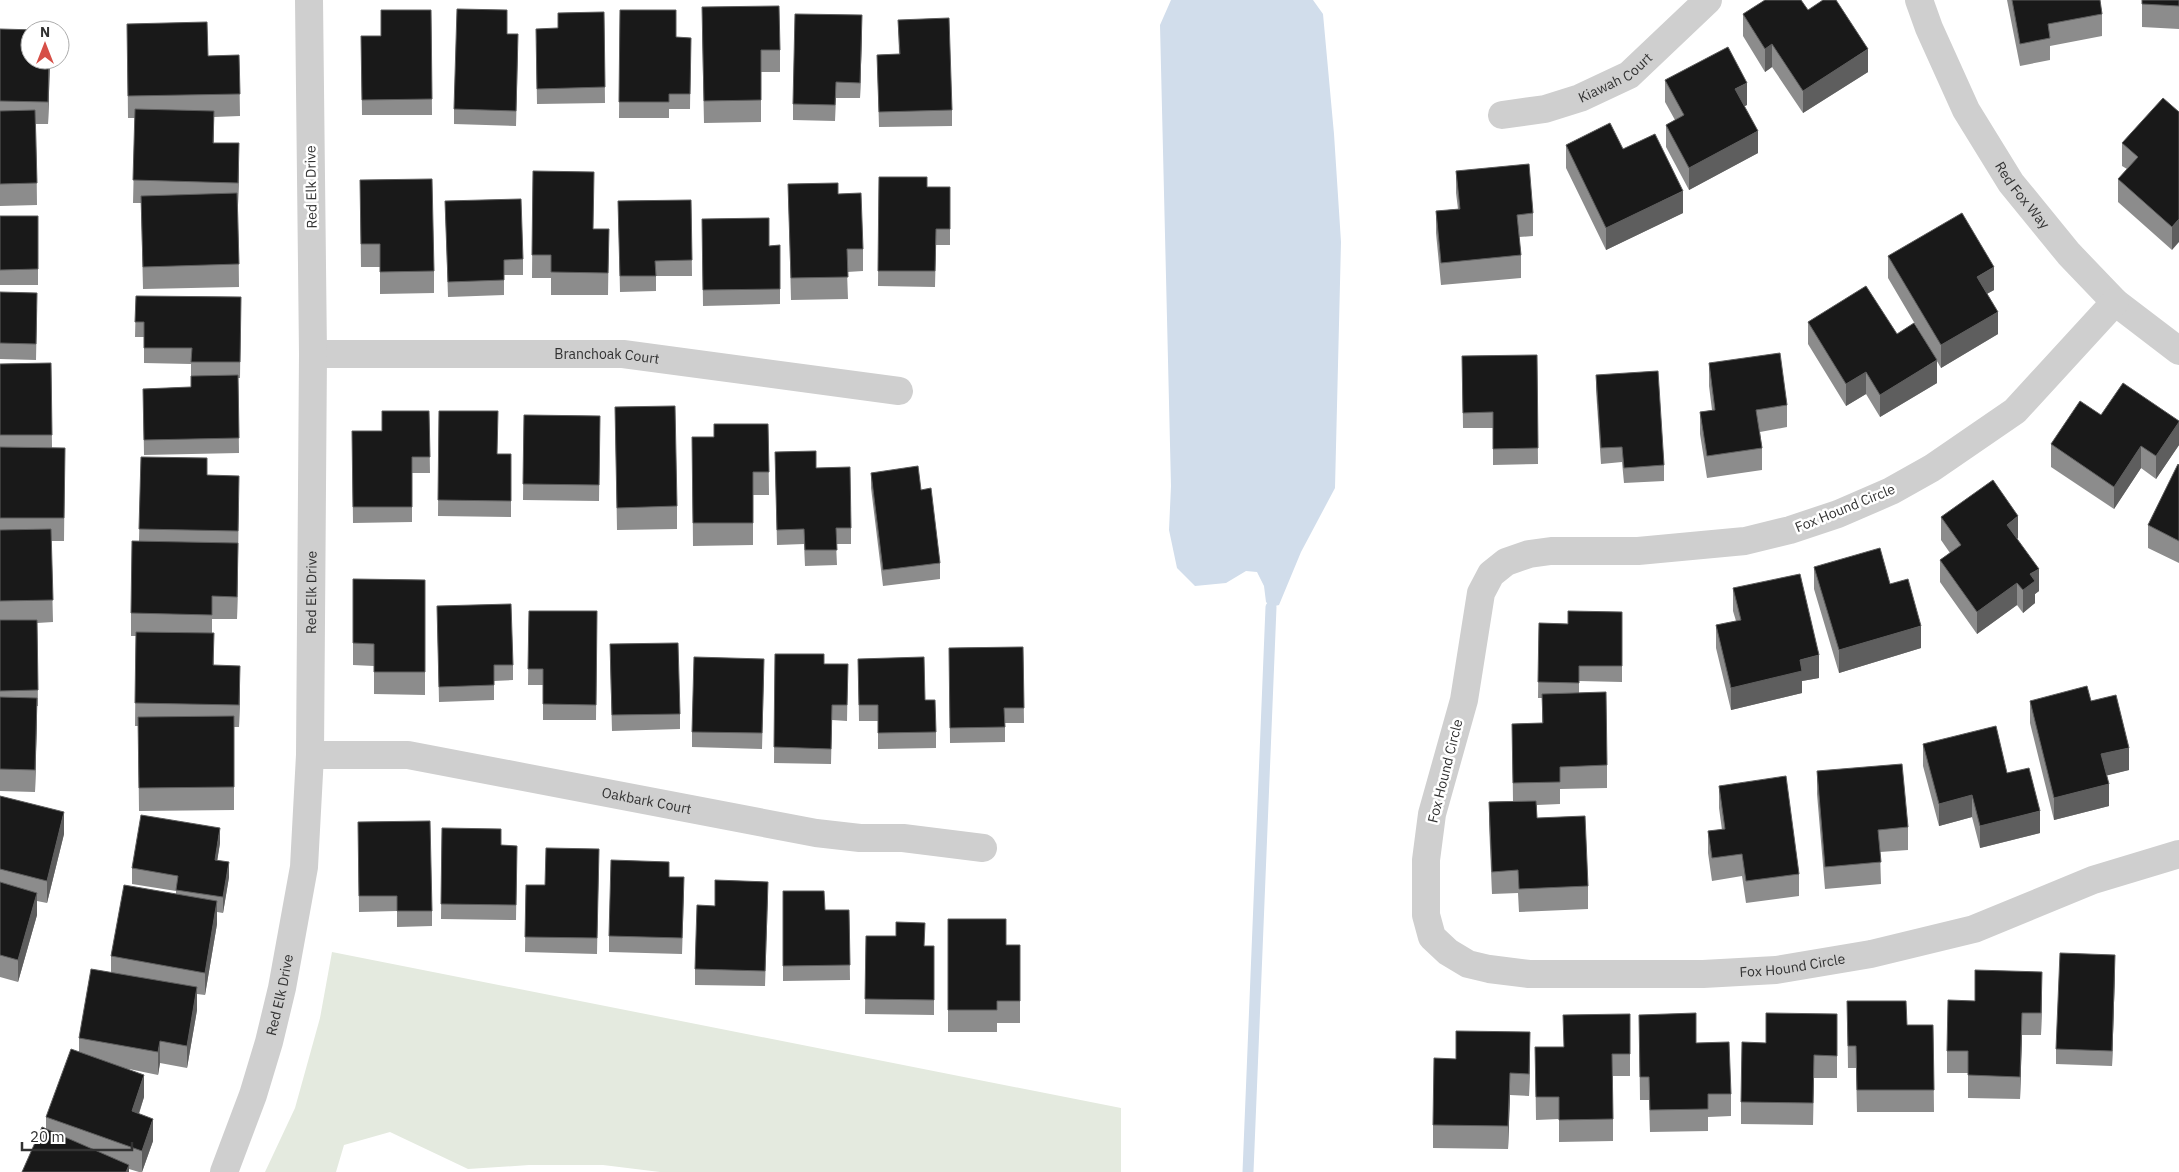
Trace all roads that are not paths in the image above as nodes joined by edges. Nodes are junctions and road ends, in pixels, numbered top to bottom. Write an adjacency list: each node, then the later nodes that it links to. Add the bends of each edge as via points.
1 (309, 0): 7 (street, Red Elk Drive)
2 (1708, 0): 4 (street, Kiawah Court, via 1629,75 1580,98 1545,109)
3 (1919, 0): 5 (street, Red Fox Way, via 1966,110 2011,183 2069,254)
4 (1502, 115)
5 (2115, 302): 6 (street, Red Fox Way); 11 (street, Fox Hound Circle, via 2015,411 1932,468 1882,495 1838,514 1745,541 1638,551 1551,551 1506,562 1491,574 1481,592 1464,700 1432,814 1426,860 1426,915 1432,937 1448,952 1468,964 1490,969 1529,974 1703,974 1776,970 1871,954 1974,929 2093,880)
6 (2179, 350)
7 (313, 354): 8 (street, Branchoak Court, via 623,354); 9 (street, Red Elk Drive)
8 (899, 391)
9 (310, 755): 10 (street, Oakbark Court, via 408,755 816,833 903,838); 12 (street, Red Elk Drive, via 304,867 282,988 253,1095)
10 (983, 848)
11 (2179, 854)
12 (224, 1172)

